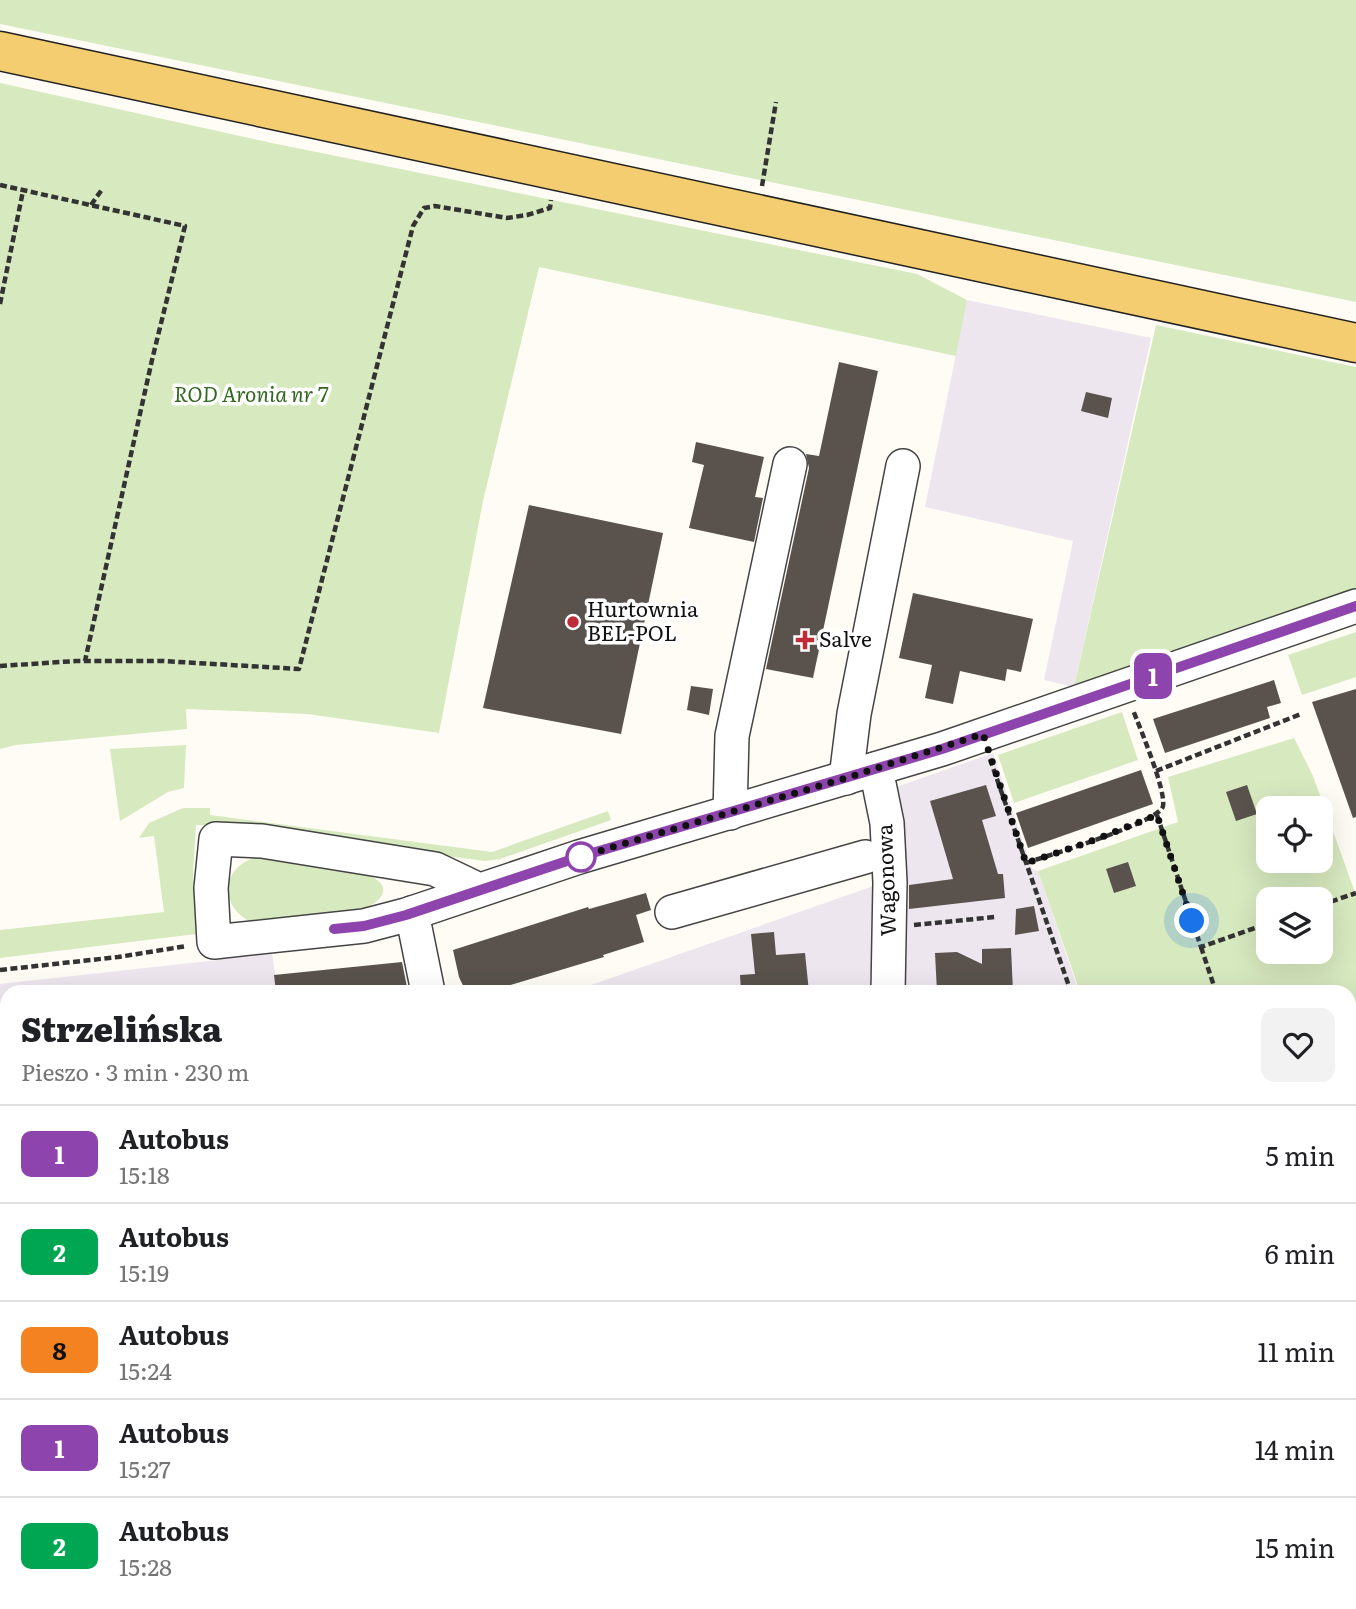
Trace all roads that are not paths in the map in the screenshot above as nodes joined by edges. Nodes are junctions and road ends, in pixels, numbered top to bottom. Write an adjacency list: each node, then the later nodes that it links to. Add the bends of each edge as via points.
1 (0, 51): 2 (main road)
2 (1356, 343)
3 (790, 464): 7 (street, via 732,736)
4 (903, 466): 6 (street, Wagonowa, via 854,714)
5 (1356, 606): 6 (street)
6 (861, 773): 7 (street); 13 (street, Wagonowa, via 887,823)
7 (730, 813): 9 (street)
8 (865, 857): 10 (street)
9 (480, 890): 11 (street); 11 (street, via 435,869 262,841 216,839 211,888 214,942 364,926)
10 (672, 912)
11 (412, 913): 12 (street)
12 (427, 985)
13 (888, 985)

